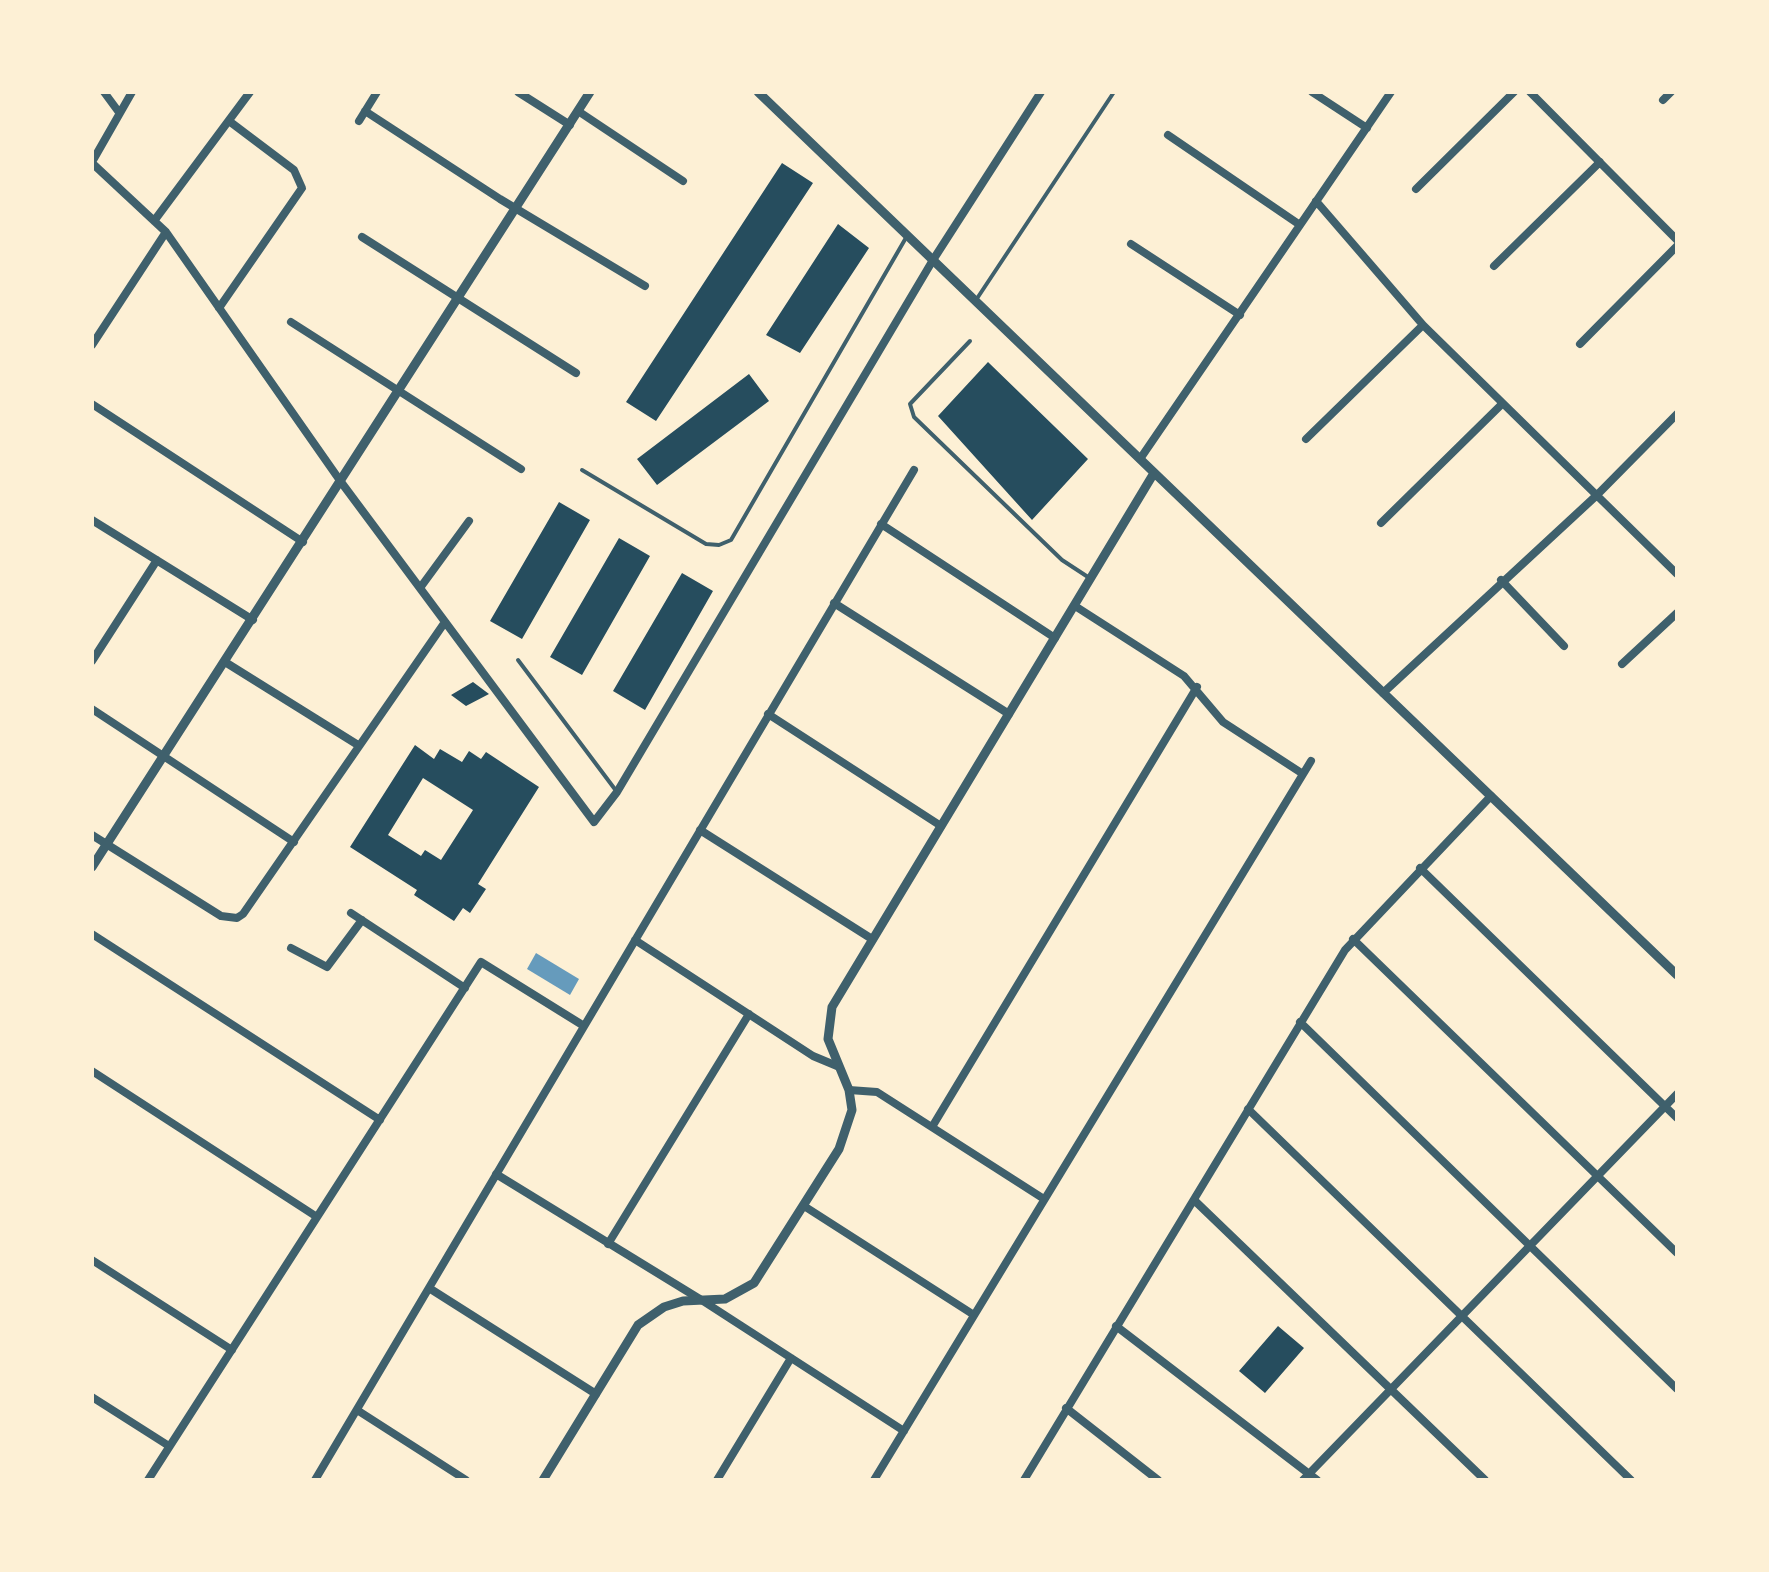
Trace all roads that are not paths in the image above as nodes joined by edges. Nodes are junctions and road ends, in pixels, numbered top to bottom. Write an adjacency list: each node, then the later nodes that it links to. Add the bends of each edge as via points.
1 (104, 92): 16 (street)
2 (132, 92): 16 (street)
3 (250, 92): 19 (street)
4 (377, 92): 17 (street)
5 (518, 92): 21 (street)
6 (590, 92): 18 (street)
7 (758, 92): 33 (street)
8 (1041, 92): 37 (street)
9 (1114, 92): 41 (lane)
10 (1312, 92): 22 (street)
11 (1391, 92): 22 (street)
12 (1514, 92): 27 (street)
13 (1530, 92): 25 (street)
14 (1671, 92): 15 (street)
15 (1663, 100)
16 (118, 111): 24 (street)
17 (365, 111): 20 (street); 29 (street)
18 (578, 111): 21 (street); 26 (street)
19 (229, 121): 30 (street); 42 (street, via 294,170 302,183 300,197)
20 (359, 121)
21 (570, 125): 29 (street)
22 (1367, 128): 28 (street)
23 (1168, 135): 31 (street)
24 (92, 162): 30 (street)
25 (1600, 162): 35 (street); 38 (street)
26 (683, 181)
27 (1416, 189)
28 (1316, 201): 31 (street); 45 (street)
29 (517, 208): 39 (street); 40 (street)
30 (154, 221): 32 (street)
31 (1300, 225): 43 (street)
32 (166, 232): 42 (street); 48 (street)
33 (907, 236): 37 (street); 57 (lane, via 731,540 706,544)
34 (362, 237): 40 (street)
35 (1677, 243): 47 (street)
36 (1131, 244): 43 (street)
37 (933, 260): 41 (street); 92 (street)
38 (1494, 266)
39 (645, 286)
40 (459, 298): 49 (street); 50 (street)
41 (975, 301): 55 (street)
42 (219, 308): 60 (street)
43 (1240, 315): 55 (street)
44 (291, 322): 50 (street)
45 (1423, 325): 52 (street); 54 (street)
46 (970, 341): 69 (lane, via 910,404 914,417 1062,560)
47 (1580, 344)
48 (92, 345)
49 (576, 373)
50 (399, 391): 56 (street); 60 (street)
51 (92, 404): 66 (street)
52 (1502, 404): 61 (street); 64 (street)
53 (1677, 414): 61 (street)
54 (1306, 439)
55 (1140, 459): 59 (street)
56 (521, 469)
57 (582, 470)
58 (914, 470): 65 (street)
59 (1154, 473): 69 (street); 84 (street)
60 (341, 482): 66 (street); 71 (street)
61 (1597, 495): 68 (street); 70 (street)
62 (92, 520): 67 (street)
63 (469, 521): 71 (street)
64 (1381, 523)
65 (881, 524): 72 (street); 77 (street)
66 (303, 542): 75 (street)
67 (157, 560): 75 (street); 80 (street)
68 (1677, 574)
69 (1091, 580): 73 (street)
70 (1501, 580): 78 (street); 84 (street)
71 (420, 588): 76 (street)
72 (834, 603): 86 (street); 87 (street)
73 (1075, 606): 77 (street); 83 (street)
74 (1677, 613): 82 (street)
75 (253, 620): 81 (street)
76 (445, 622): 88 (street); 92 (street, via 594,822)
77 (1055, 638): 87 (street)
78 (1564, 646)
79 (518, 660): 92 (lane)
80 (92, 661)
81 (225, 662): 88 (street); 89 (street)
82 (1622, 664)
83 (1197, 687): 91 (street, via 1223,722); 121 (street)
84 (1383, 693): 93 (street)
85 (92, 709): 89 (street)
86 (768, 714): 94 (street); 95 (street)
87 (1009, 714): 94 (street)
88 (358, 745): 97 (street)
89 (164, 757): 97 (street); 98 (street)
90 (1311, 761): 91 (street)
91 (1303, 774): 124 (street)
92 (617, 792)
93 (1491, 796): 100 (street); 108 (street)
94 (941, 826): 104 (street)
95 (700, 830): 104 (street); 106 (street)
96 (92, 835): 98 (street)
97 (294, 842): 98 (street, via 237,918 221,916)
98 (107, 844): 99 (street)
99 (92, 867)
100 (1420, 868): 105 (street); 117 (street)
101 (351, 913): 102 (street)
102 (362, 920): 107 (street, via 327,967); 109 (street)
103 (92, 934): 120 (street)
104 (872, 939): 113 (street, via 829,1016 828,1039)
105 (1353, 939): 111 (street); 123 (street)
106 (635, 940): 110 (street); 112 (street)
107 (291, 948)
108 (1677, 975)
109 (465, 988): 112 (street, via 481,962); 120 (street)
110 (749, 1014): 113 (street); 128 (street)
111 (1300, 1022): 118 (street); 129 (street)
112 (584, 1026): 122 (street)
113 (837, 1066): 115 (street)
114 (92, 1071): 127 (street)
115 (849, 1090): 121 (street, via 877,1092); 126 (street, via 852,1110 844,1141)
116 (1677, 1094): 117 (street)
117 (1665, 1106): 119 (street); 123 (street)
118 (1248, 1109): 125 (street); 135 (street)
119 (1677, 1118)
120 (380, 1120): 127 (street)
121 (932, 1127): 124 (street)
122 (496, 1174): 128 (street); 132 (street)
123 (1598, 1177): 129 (street); 130 (street)
124 (1044, 1199): 134 (street)
125 (1194, 1200): 136 (street); 140 (street)
126 (804, 1206): 133 (street, via 754,1283 725,1299); 134 (street)
127 (317, 1217): 137 (street)
128 (608, 1244): 133 (street)
129 (1530, 1247): 135 (street); 139 (street)
130 (1677, 1253)
131 (92, 1260): 137 (street)
132 (429, 1288): 141 (street); 144 (street)
133 (703, 1301): 138 (street); 141 (street, via 673,1304 647,1318)
134 (974, 1315): 145 (street)
135 (1462, 1316): 140 (street); 158 (street)
136 (1116, 1326): 143 (street); 147 (street)
137 (232, 1350): 146 (street)
138 (791, 1358): 145 (street); 152 (street)
139 (1677, 1389)
140 (1390, 1390): 147 (street); 157 (street)
141 (596, 1394): 151 (street)
142 (92, 1397): 146 (street)
143 (1066, 1408): 154 (street); 155 (street)
144 (357, 1410): 149 (street); 150 (street)
145 (904, 1431): 153 (street)
146 (169, 1446): 148 (street)
147 (1306, 1477): 156 (street)
148 (148, 1480)
149 (315, 1480)
150 (466, 1480)
151 (543, 1480)
152 (717, 1480)
153 (874, 1480)
154 (1024, 1480)
155 (1158, 1480)
156 (1317, 1480)
157 (1485, 1480)
158 (1631, 1480)

